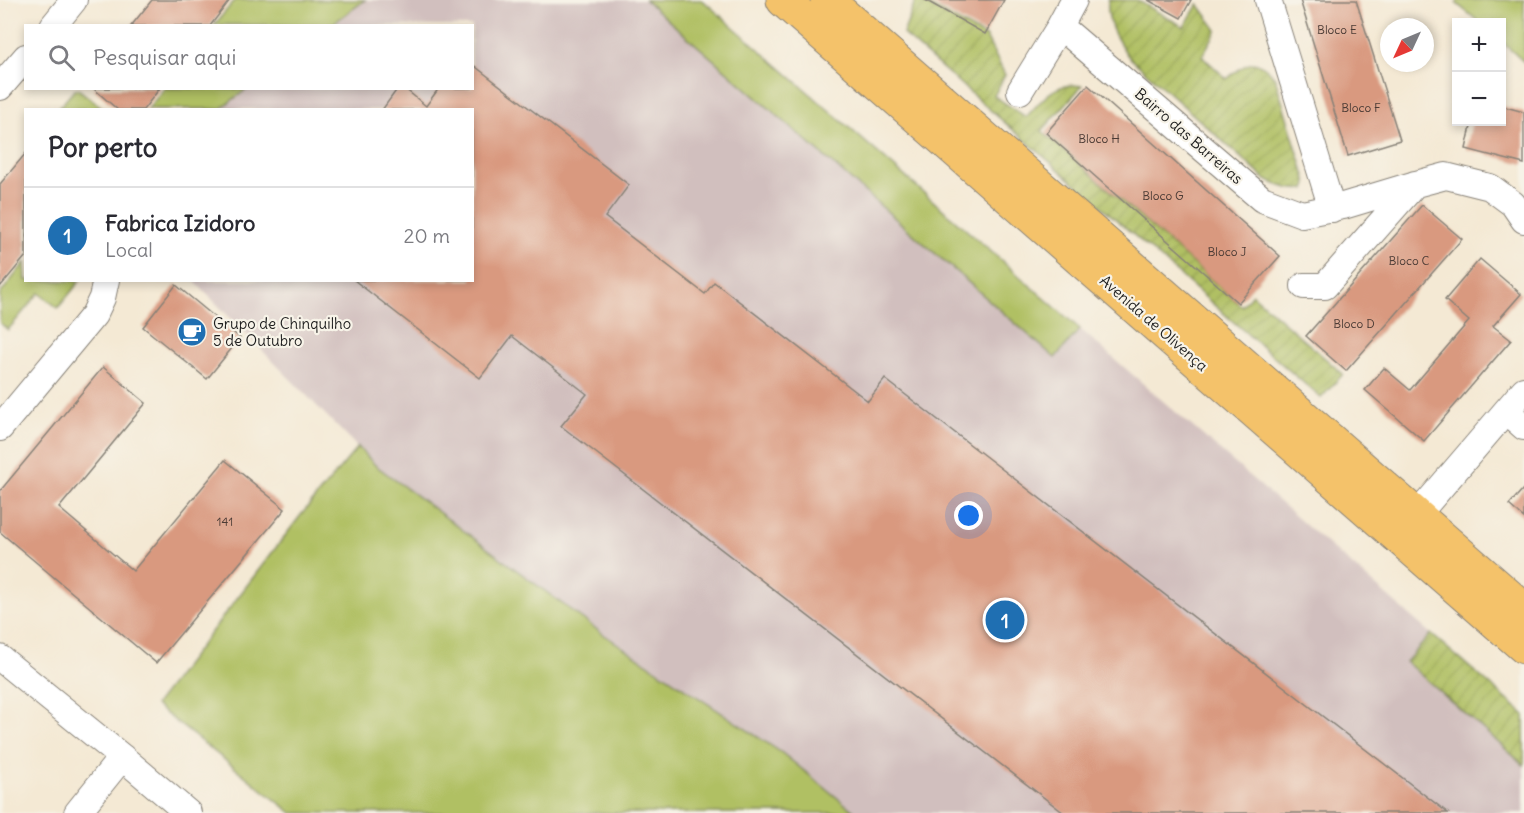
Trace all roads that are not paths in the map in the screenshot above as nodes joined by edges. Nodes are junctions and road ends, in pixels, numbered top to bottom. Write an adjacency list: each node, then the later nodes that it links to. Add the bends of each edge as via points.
1 (74, 0): 6 (street)
2 (783, 0): 23 (main road, Avenida de Olivença)
3 (827, 0): 21 (main road, Avenida de Olivença)
4 (1074, 0): 7 (street)
5 (1268, 0): 14 (street)
6 (54, 24)
7 (1060, 26): 10 (street); 14 (street, Bairro das Barreiras, via 1262,199 1302,214)
8 (24, 59): 9 (street)
9 (1, 84)
10 (1020, 91)
11 (1416, 184): 12 (street, Bairro das Barreiras, via 1446,176); 14 (street, Bairro das Barreiras); 17 (street, via 1325,286)
12 (1490, 187): 13 (street, Bairro das Barreiras); 15 (street, Bairro das Barreiras, via 1513,204)
13 (1524, 189)
14 (1332, 209)
15 (1524, 220)
16 (106, 282): 20 (street, via 94,315)
17 (1304, 286)
18 (1524, 390): 19 (street)
19 (1515, 419): 21 (street)
20 (0, 428)
21 (1417, 515): 22 (main road, Avenida de Olivença)
22 (1524, 609)
23 (1524, 647)
24 (0, 658): 25 (street)
25 (122, 757): 26 (street); 27 (street)
26 (77, 813)
27 (188, 813)

